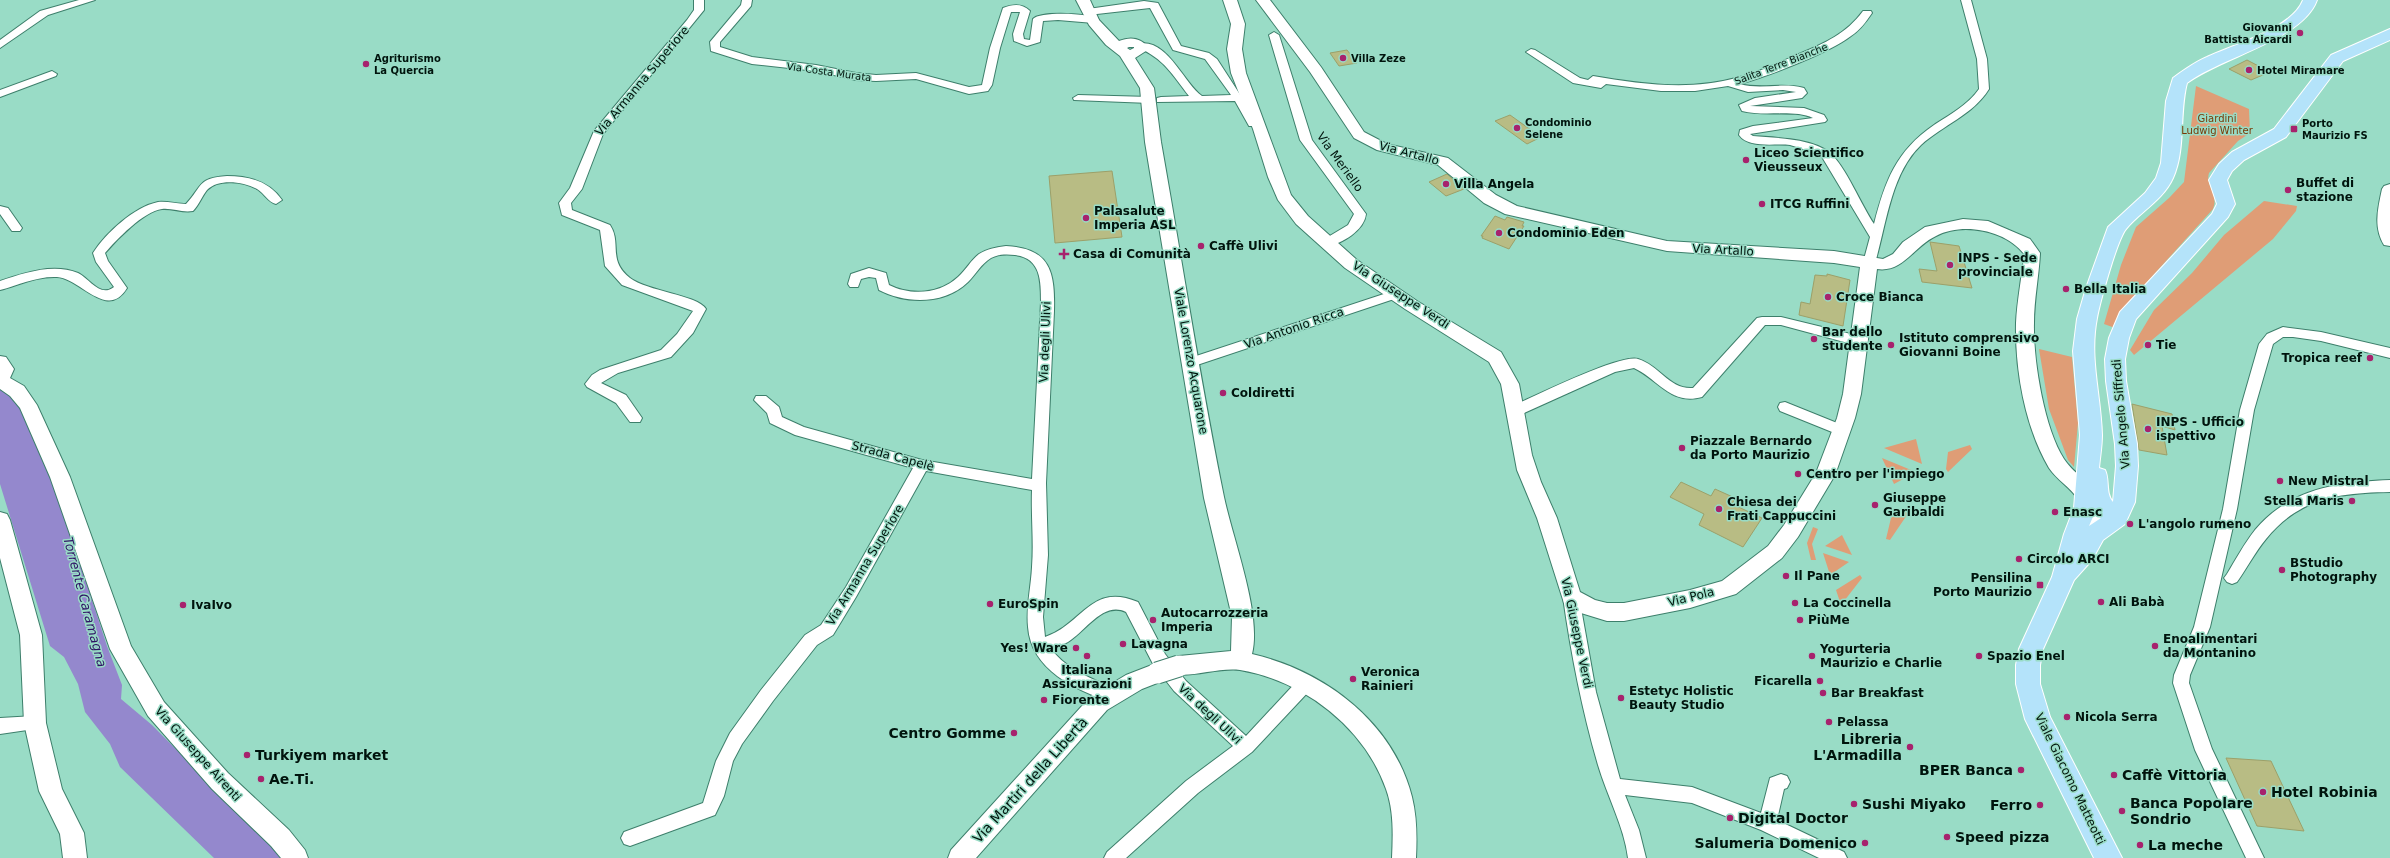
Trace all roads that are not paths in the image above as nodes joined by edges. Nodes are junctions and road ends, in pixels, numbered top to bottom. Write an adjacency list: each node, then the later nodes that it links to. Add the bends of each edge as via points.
1 (90, 0): 12 (street, via 44,13)
2 (699, 0): 45 (street, Via Armanna Superiore, via 699,10 691,22 598,133 576,189 565,203 566,212 606,228 611,266 626,282 666,298 692,304 700,310 672,350 648,361 610,371 595,379 592,384 621,399)
3 (747, 0): 8 (street, Via Costa Murata, via 746,6 715,42 714,49 769,64 827,70 856,77 921,77 956,88 981,90 987,85 1007,10 1014,8 1026,11 1018,34 1019,41 1027,43 1035,42 1038,19 1047,16 1073,20)
4 (1230, 0): 24 (street, Via Giuseppe Verdi, via 1238,24 1233,46 1239,76)
5 (1263, 0): 33 (street, Via Artallo, via 1316,70 1359,135 1382,147 1443,161 1490,199 1512,210 1666,246 1834,257)
6 (1966, 0): 30 (street, via 1984,70 1984,89 1977,98 1925,136 1911,150 1888,197)
7 (2310, 0): 50 (main road, via 2303,15 2278,31 2212,60 2179,81 2174,101 2170,163 2164,179 2151,197 2117,227 2093,292 2083,351 2088,405 2099,446 2097,498)
8 (1088, 11): 13 (street, Viale Lorenzo Acquarone, via 1108,36); 21 (street, via 1154,5 1177,48 1213,59)
9 (1867, 13): 17 (street, Salita Terre Bianche, via 1853,32 1827,47)
10 (2390, 34): 50 (main road, Via Angelo Siffredi, via 2337,58 2280,133 2238,156 2220,175 2218,180 2226,204 2219,217 2127,317 2119,338 2116,360 2116,381 2127,466 2124,502)
11 (1274, 35): 32 (street, Via Meriello, via 1306,140 1360,214 1358,222 1349,230)
12 (0, 45)
13 (1132, 51): 22 (street, Viale Lorenzo Acquarone, via 1147,88); 23 (street, via 1163,56 1195,96)
14 (1531, 52): 18 (street, Salita Terre Bianche, via 1577,81)
15 (52, 74): 19 (street)
16 (1593, 79): 18 (street, Salita Terre Bianche)
17 (1730, 83): 18 (street, Salita Terre Bianche, via 1666,88); 30 (street, Salita Terre Bianche, via 1738,88 1751,90 1786,87 1800,90 1802,93 1798,96 1755,101 1744,105 1746,109 1755,112 1809,112 1820,117 1820,120 1753,129 1744,132 1745,135 1750,139 1790,142 1826,155)
18 (1626, 85)
19 (0, 94)
20 (1078, 98): 22 (street)
21 (1237, 98): 23 (street); 24 (street, via 1243,104 1254,126)
22 (1156, 100): 23 (street); 40 (street, Viale Lorenzo Acquarone, via 1153,142)
23 (1202, 100)
24 (1262, 132): 32 (street, Via Giuseppe Verdi, via 1276,182 1312,231)
25 (2390, 189): 28 (street)
26 (276, 200): 35 (street, via 262,187 254,184 219,181 208,183 189,208 152,208 111,239 100,253 102,262 121,288 116,294 106,297 99,295 76,277 67,274 26,277)
27 (0, 210): 29 (street, via 4,211)
28 (2387, 220): 31 (street)
29 (16, 228)
30 (1877, 238): 33 (street)
31 (2390, 241)
32 (1327, 243): 36 (street, Via Giuseppe Verdi, via 1368,277)
33 (1869, 263): 37 (street, Via Pola); 50 (street, Via Artallo, via 1884,265 1899,258 1909,246 1931,231 1963,224 1996,228 2029,248 2032,253 2025,325 2031,382 2039,420 2057,464)
34 (854, 284): 48 (street, Via degli Ulivi, via 855,277 866,272 875,272 882,276 883,287 892,293 917,297 945,292 961,281 985,256 993,253 1017,251 1032,255 1040,262 1044,269 1048,311)
35 (0, 286)
36 (1396, 294): 40 (street, Via Antonio Ricca); 44 (street, Via Giuseppe Verdi, via 1495,357 1508,375)
37 (1859, 341): 44 (street, via 1781,321 1762,321 1697,392 1689,394 1672,391 1657,376 1635,363 1612,368); 46 (street, Via Pola, via 1852,394)
38 (2390, 353): 75 (street, via 2303,334 2277,334 2266,344 2246,410 2230,509 2217,565 2202,627 2181,683 2204,750)
39 (0, 362): 41 (street, via 5,369)
40 (1192, 362): 57 (street, Viale Lorenzo Acquarone, via 1214,498 1243,617 1243,646)
41 (0, 379): 68 (street, Via Giuseppe Airenti, via 21,396 40,431 70,502 121,649 156,710 220,781 280,838)
42 (761, 400): 47 (street, Strada Capelè, via 771,407 778,422 800,431)
43 (1786, 407): 46 (street)
44 (1517, 410): 55 (street, Via Giuseppe Verdi, via 1522,454 1555,541)
45 (635, 418)
46 (1842, 431): 55 (street, Via Pola, via 1825,475 1791,531 1775,552 1728,588 1690,599 1624,612 1608,612)
47 (922, 465): 48 (street, Strada Capelè); 66 (street, Via Armanna Superiore, via 873,555 827,630 811,640 738,737 722,765 716,798 709,809)
48 (1039, 486): 56 (street, Via degli Ulivi, via 1041,563 1036,632)
49 (2390, 486): 54 (street, via 2327,490 2287,508 2261,534)
50 (2102, 506): 52 (main road); 52 (street, via 2094,513); 53 (main road, Viale Giacomo Matteotti)
51 (0, 520): 60 (street, via 31,635)
52 (2095, 534): 53 (main road, via 2084,554)
53 (2064, 577): 74 (main road, Viale Giacomo Matteotti, via 2031,649 2028,684 2038,719)
54 (2232, 578)
55 (1571, 597): 64 (street, Via Giuseppe Verdi, via 1579,653)
56 (1040, 646): 59 (street, Via degli Ulivi, via 1054,665 1082,682); 62 (street, Via degli Ulivi, via 1062,638 1101,606 1111,602 1132,607 1159,659 1180,686)
57 (1239, 661): 58 (street, Via Martiri della Libertà, via 1270,669); 59 (street, Via Martiri della Libertà, bridge, via 1208,660 1179,666 1134,682)
58 (1306, 683): 62 (street); 71 (street, Via Martiri della Libertà, via 1336,701 1371,737 1385,759 1398,790 1403,816)
59 (1111, 695): 69 (street, Via Martiri della Libertà, via 1099,703 1069,735)
60 (35, 723): 61 (street); 67 (street, via 51,791 72,833)
61 (0, 726)
62 (1246, 747): 70 (street, via 1192,787)
63 (1781, 782): 65 (street, via 1776,784)
64 (1613, 786): 65 (street, via 1692,795); 72 (street, Via Giuseppe Verdi)
65 (1767, 824): 73 (street)
66 (630, 838)
67 (75, 858)
68 (296, 858)
69 (960, 858)
70 (1113, 858)
71 (1404, 858)
72 (1637, 858)
73 (1838, 858)
74 (2108, 858)
75 (2255, 858)

